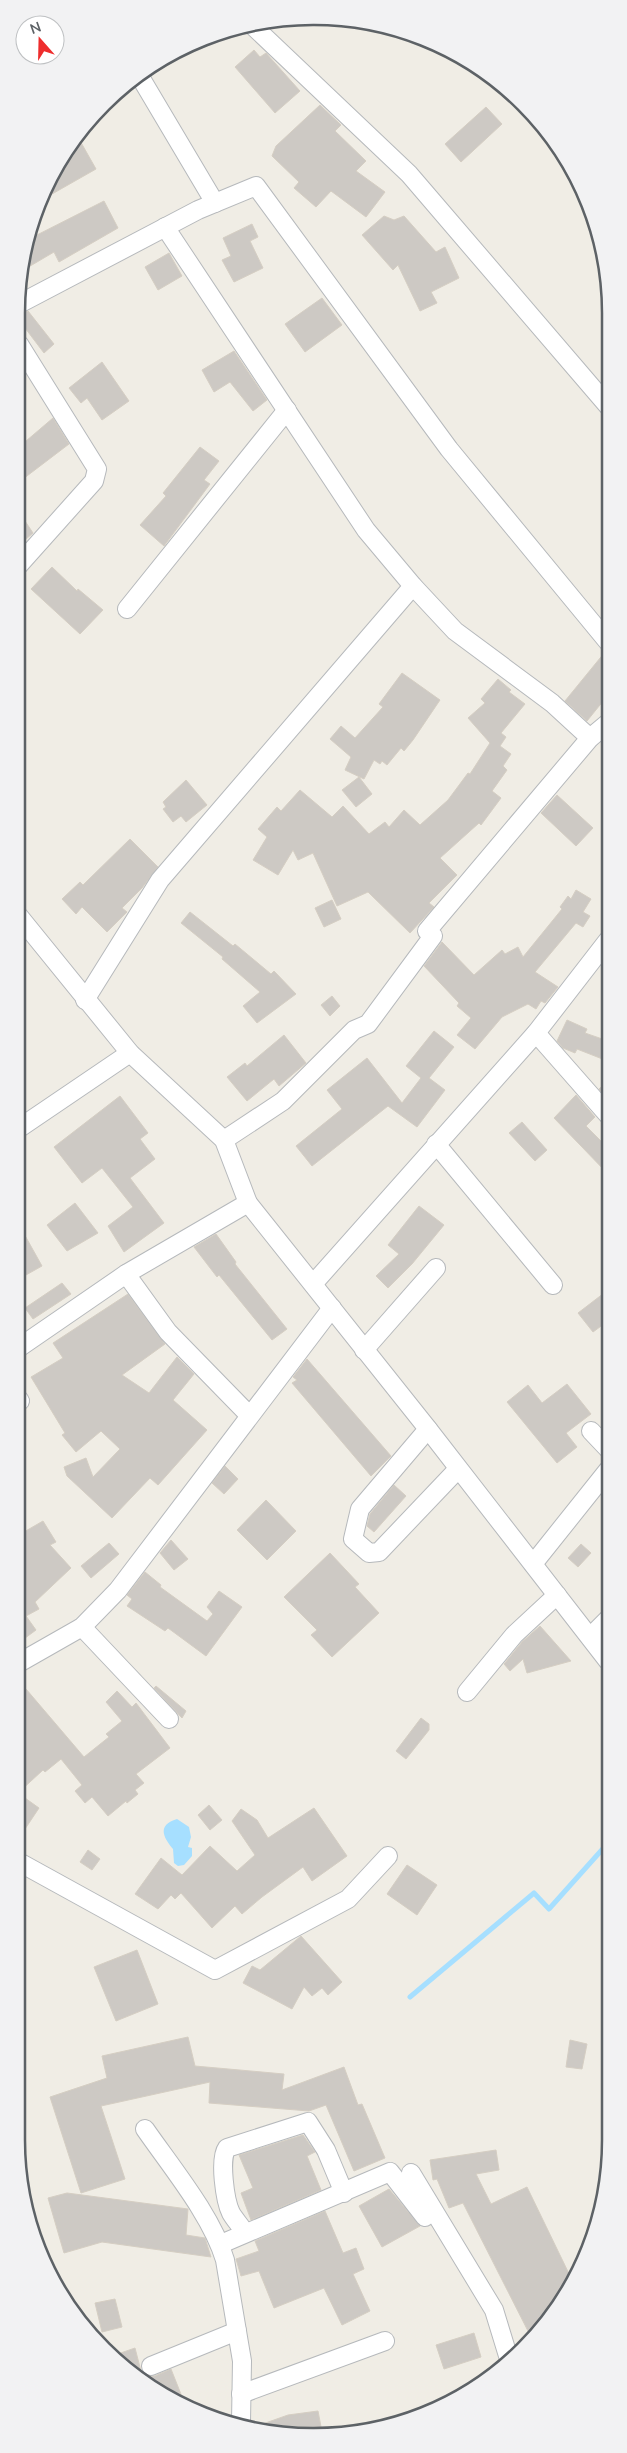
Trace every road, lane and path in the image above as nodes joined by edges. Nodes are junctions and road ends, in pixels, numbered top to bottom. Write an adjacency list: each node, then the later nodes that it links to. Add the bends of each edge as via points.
1 (258, 31): 7 (street, via 409,174)
2 (142, 82): 3 (street)
3 (215, 203): 4 (street); 12 (street, via 252,187 259,189 449,449)
4 (165, 227): 5 (street); 8 (street)
5 (26, 300)
6 (25, 354): 9 (street, via 97,469 94,481)
7 (602, 399)
8 (286, 410): 10 (street, via 366,530); 11 (street)
9 (25, 558)
10 (413, 586): 14 (street, via 455,631 552,703); 17 (street, via 160,880)
11 (127, 609)
12 (602, 635)
13 (602, 728): 14 (street)
14 (590, 738): 22 (street, via 426,931 433,936 368,1024 354,1030 283,1101)
15 (25, 923): 17 (street)
16 (602, 948): 18 (street)
17 (85, 1000): 19 (street)
18 (536, 1033): 20 (street); 23 (street)
19 (130, 1053): 21 (street); 22 (street)
20 (602, 1108)
21 (25, 1124)
22 (224, 1140): 24 (street)
23 (436, 1144): 27 (street); 28 (street)
24 (248, 1203): 26 (street); 27 (street)
25 (436, 1268): 31 (street)
26 (126, 1274): 30 (street); 32 (street, via 168,1332)
27 (313, 1284): 29 (street)
28 (553, 1285)
29 (332, 1308): 31 (street); 32 (street)
30 (25, 1343)
31 (364, 1350): 33 (street)
32 (249, 1415): 41 (street, via 118,1590)
33 (428, 1429): 36 (street); 36 (street, via 360,1509 353,1539 369,1554 379,1552)
34 (591, 1430): 35 (street)
35 (602, 1442)
36 (458, 1469): 38 (street)
37 (602, 1478): 38 (street)
38 (533, 1564): 39 (street)
39 (557, 1595): 42 (street); 45 (street, via 514,1635)
40 (602, 1625): 42 (street)
41 (82, 1627): 44 (street); 46 (street)
42 (590, 1637): 43 (street)
43 (602, 1653)
44 (25, 1659)
45 (467, 1692)
46 (169, 1718)
47 (388, 1856): 48 (street, via 348,1898 215,1970)
48 (25, 1865)
49 (145, 2129): 54 (street)
50 (411, 2173): 57 (street, via 494,2310)
51 (344, 2194): 52 (street, via 390,2172); 53 (street); 53 (street, via 326,2150 308,2122 227,2148 222,2160 228,2201 231,2213)
52 (425, 2217)
53 (245, 2233): 54 (street)
54 (221, 2244): 55 (street)
55 (237, 2331): 58 (street); 59 (street, via 242,2361)
56 (385, 2341): 59 (street)
57 (507, 2353)
58 (151, 2366)
59 (241, 2394): 60 (street)
60 (241, 2418)

